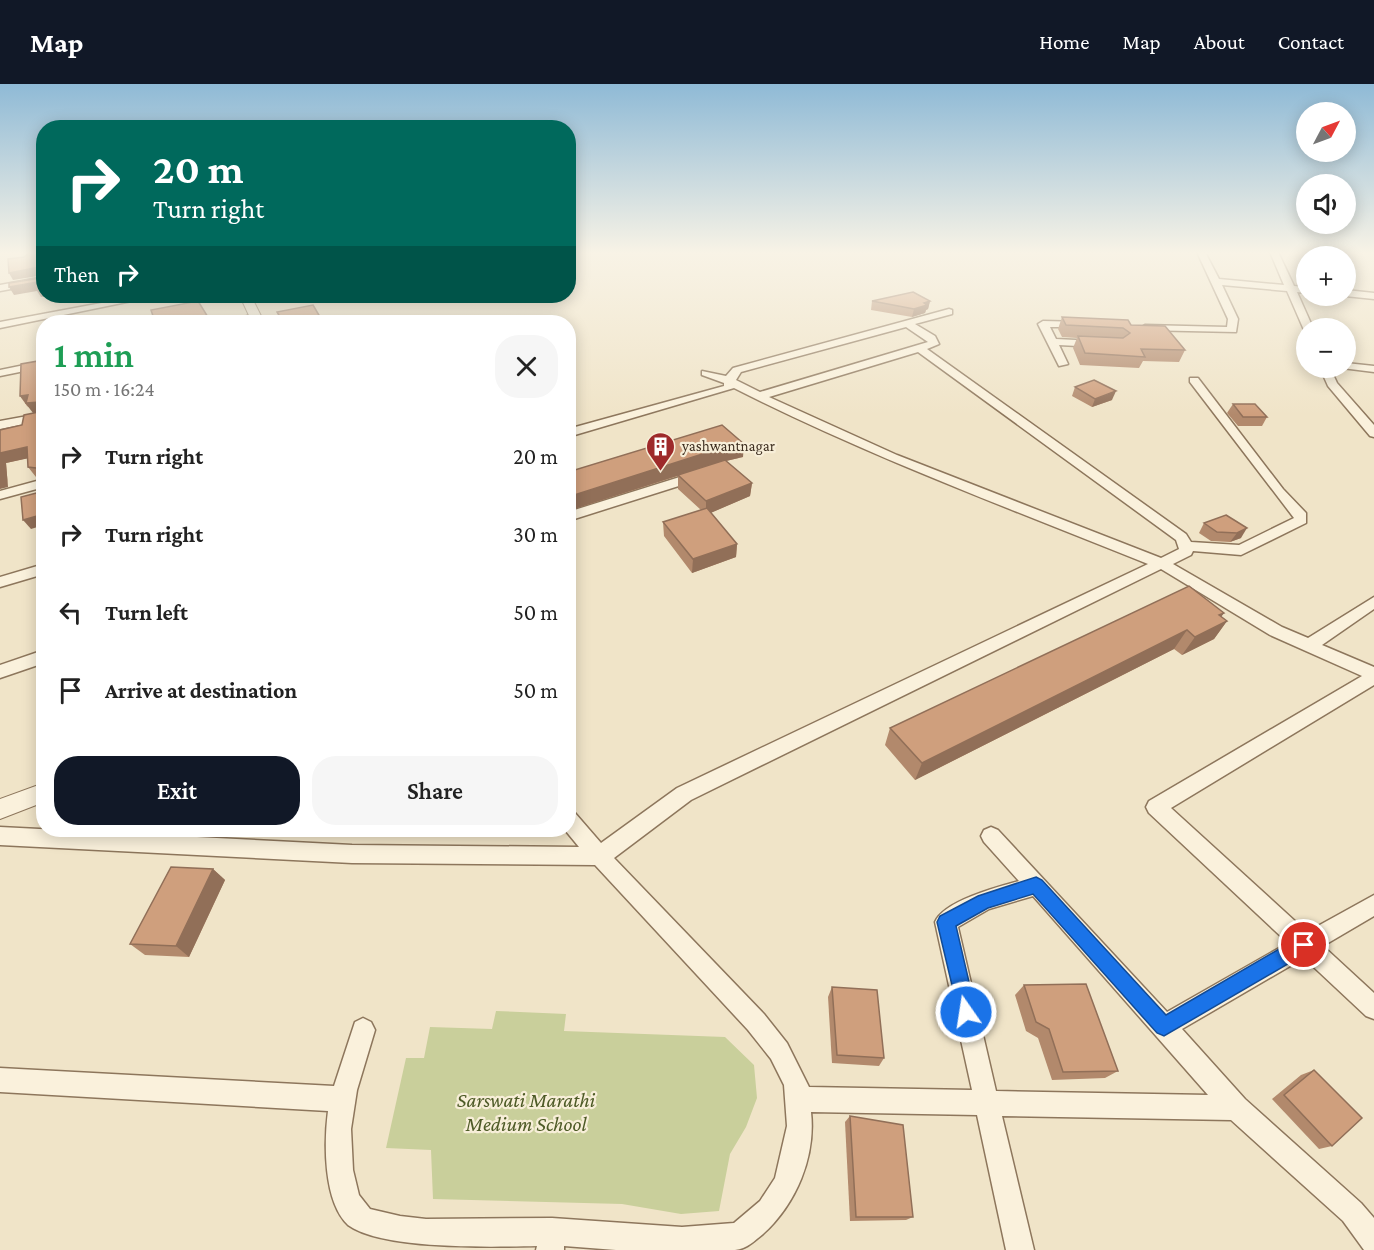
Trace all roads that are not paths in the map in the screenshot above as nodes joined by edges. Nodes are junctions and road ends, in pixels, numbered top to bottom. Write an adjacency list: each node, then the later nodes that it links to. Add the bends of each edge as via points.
1 (97, 306): 4 (street)
2 (1227, 306): 9 (street, via 1233,319 1232,330)
3 (949, 312): 6 (street)
4 (52, 315)
5 (36, 318): 7 (street)
6 (906, 323): 10 (street); 13 (street, via 934,342)
7 (0, 325)
8 (1096, 325): 11 (street, via 1044,323)
9 (1131, 327)
10 (873, 332): 13 (street); 22 (street, via 737,370)
11 (1052, 342): 12 (street); 14 (street)
12 (1107, 345)
13 (913, 351): 23 (street); 32 (street, via 1181,537)
14 (1063, 364)
15 (36, 365): 18 (street)
16 (1356, 367): 17 (street)
17 (1374, 369)
18 (0, 373)
19 (706, 373): 22 (street)
20 (1329, 378): 27 (street)
21 (1194, 380): 32 (street, via 1301,520 1241,550)
22 (730, 382): 23 (street); 26 (street, via 729,388)
23 (759, 396): 33 (street, via 893,458)
24 (36, 418): 25 (street)
25 (0, 425)
26 (576, 431)
27 (1374, 433)
28 (708, 472): 31 (street)
29 (36, 485): 30 (street)
30 (0, 495)
31 (576, 514)
32 (1187, 546): 33 (street, via 1186,552)
33 (1163, 564): 37 (street); 46 (street, via 684,794)
34 (36, 571): 35 (street)
35 (0, 582)
36 (1374, 602): 37 (street)
37 (1308, 646): 40 (street)
38 (36, 659): 39 (street)
39 (0, 672)
40 (1374, 676): 49 (street, via 1155,807)
41 (36, 795): 42 (street)
42 (0, 809)
43 (576, 828): 46 (street)
44 (0, 836): 46 (street, via 352,854)
45 (991, 836): 47 (street)
46 (600, 856): 55 (street, via 756,1022 779,1051 795,1083)
47 (1036, 885): 51 (street); 56 (street, via 984,901 946,922)
48 (1374, 905): 49 (street)
49 (1304, 945): 50 (street); 51 (street)
50 (1374, 1008)
51 (1164, 1026): 57 (street)
52 (363, 1030): 54 (street)
53 (0, 1080): 54 (street)
54 (342, 1099): 59 (street, via 336,1137 337,1166 347,1199 359,1218 402,1232)
55 (797, 1099): 56 (street); 59 (street, via 800,1126 786,1184 769,1210 740,1236 682,1241)
56 (987, 1102): 57 (street); 60 (street)
57 (1236, 1108): 58 (street, via 1352,1212)
58 (1374, 1240)
59 (551, 1241)
60 (1020, 1250)

